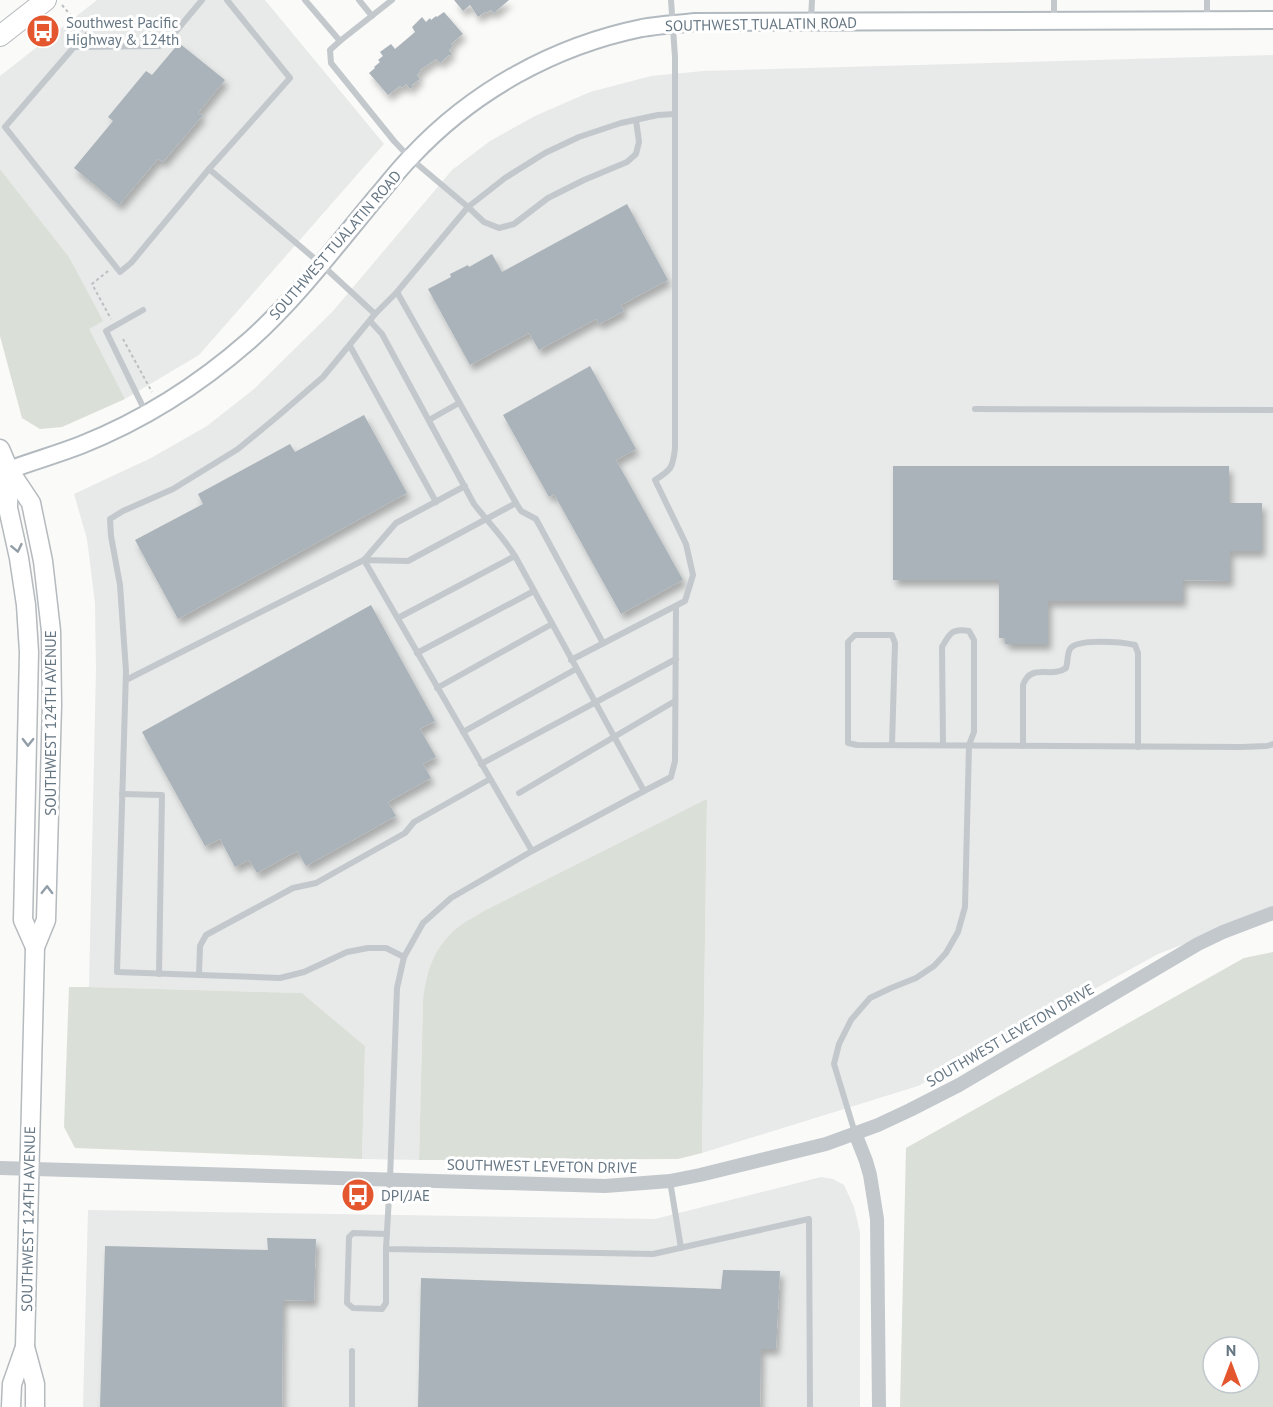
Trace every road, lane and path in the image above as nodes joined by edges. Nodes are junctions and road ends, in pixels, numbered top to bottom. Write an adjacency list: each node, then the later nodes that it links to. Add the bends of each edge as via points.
1 (46, 0): 18 (highway)
2 (59, 0): 20 (path, via 88,36 96,35)
3 (202, 0): 20 (lane, via 167,42 159,46)
4 (227, 0): 24 (lane, via 290,78)
5 (305, 0): 19 (lane)
6 (359, 0): 12 (lane)
7 (392, 0): 12 (lane)
8 (671, 0): 17 (lane)
9 (812, 0): 15 (lane)
10 (1054, 0): 16 (lane)
11 (1207, 0): 13 (lane)
12 (372, 16): 19 (lane)
13 (1207, 20): 14 (main road, SOUTHWEST TUALATIN ROAD); 16 (main road, SOUTHWEST TUALATIN ROAD)
14 (1273, 20)
15 (811, 21): 16 (main road, SOUTHWEST TUALATIN ROAD); 17 (main road, SOUTHWEST TUALATIN ROAD)
16 (1054, 21)
17 (673, 24): 21 (lane); 23 (main road, SOUTHWEST TUALATIN ROAD, via 614,35 536,64 481,96)
18 (0, 36)
19 (340, 41): 23 (lane, via 330,50 331,63)
20 (95, 46): 24 (lane, via 74,47 5,127 120,273)
21 (675, 114): 22 (lane); 46 (lane, via 675,448 668,472 654,480 686,544 693,575 685,601)
22 (636, 120): 25 (lane, via 579,137 545,153); 25 (lane, via 639,142 636,154 627,162 548,198 514,224 499,228 484,222)
23 (410, 158): 25 (lane); 26 (main road, SOUTHWEST TUALATIN ROAD)
24 (209, 169): 26 (lane)
25 (468, 207): 27 (lane)
26 (321, 264): 29 (lane); 35 (main road, SOUTHWEST TUALATIN ROAD, via 229,358)
27 (397, 291): 29 (lane); 32 (lane)
28 (143, 310): 35 (lane, via 106,331)
29 (375, 314): 30 (lane)
30 (370, 321): 31 (lane); 36 (lane, via 382,334)
31 (350, 346): 40 (lane); 54 (lane, via 323,377 238,449 172,489 110,519 120,585)
32 (459, 403): 36 (lane); 41 (lane)
33 (975, 409): 34 (lane)
34 (1273, 410)
35 (147, 414): 38 (main road, SOUTHWEST TUALATIN ROAD, via 105,435)
36 (429, 420): 39 (lane)
37 (0, 449): 38 (main road, SOUTHWEST 124TH AVENUE)
38 (9, 470): 78 (main road, SOUTHWEST 124TH AVENUE, via 8,508 26,605 29,652 24,920 35,947)
39 (465, 486): 40 (lane); 42 (lane)
40 (436, 502): 44 (lane, via 396,524)
41 (516, 503): 42 (lane); 49 (lane, via 521,511 536,519)
42 (486, 519): 43 (lane); 44 (lane, via 408,561)
43 (515, 556): 45 (lane); 47 (lane)
44 (364, 560): 47 (lane); 54 (lane)
45 (534, 591): 48 (lane); 50 (lane)
46 (676, 606): 49 (lane); 51 (lane)
47 (398, 618): 50 (lane)
48 (552, 624): 52 (lane); 55 (lane)
49 (603, 644): 52 (lane)
50 (417, 653): 55 (lane)
51 (676, 659): 56 (lane); 57 (lane)
52 (572, 660): 53 (lane)
53 (576, 669): 57 (lane); 58 (lane)
54 (126, 680): 70 (lane)
55 (437, 688): 58 (lane)
56 (675, 701): 59 (lane); 68 (lane, via 675,761 671,777)
57 (595, 703): 59 (lane); 66 (lane)
58 (463, 732): 66 (lane)
59 (614, 737): 68 (lane); 69 (lane)
60 (1273, 744): 65 (lane)
61 (892, 745): 61 (lane, via 848,743 848,642 855,635 892,634); 62 (lane)
62 (943, 745): 63 (lane); 63 (lane, via 942,647 949,634 959,630 969,632 974,640 974,732)
63 (969, 745): 64 (lane); 76 (lane, via 965,907 958,933 934,966 870,998 851,1020 834,1064)
64 (1023, 746): 65 (lane); 65 (lane, via 1026,677 1033,672 1060,672 1066,668 1068,651 1083,642 1135,645)
65 (1138, 747)
66 (482, 764): 67 (lane)
67 (490, 779): 71 (lane); 75 (lane, via 315,883 293,888 206,935 200,946)
68 (644, 791): 71 (lane)
69 (519, 793)
70 (122, 794): 74 (lane, via 162,795); 74 (lane, via 117,972)
71 (532, 851): 73 (lane, via 451,898 423,923)
72 (1273, 913): 76 (street, SOUTHWEST LEVETON DRIVE, via 1198,944 938,1097)
73 (404, 957): 75 (lane, via 386,948 368,948 280,978); 79 (lane, via 397,988)
74 (159, 974): 75 (lane)
75 (199, 975)
76 (855, 1133): 80 (street, SOUTHWEST LEVETON DRIVE, via 826,1144); 90 (street, via 870,1175 877,1219)
77 (0, 1168): 78 (street, SOUTHWEST LEVETON DRIVE)
78 (29, 1169): 79 (street, SOUTHWEST LEVETON DRIVE); 84 (main road, SOUTHWEST 124TH AVENUE)
79 (390, 1179): 80 (street, SOUTHWEST LEVETON DRIVE, via 605,1186); 81 (lane)
80 (670, 1181): 82 (lane)
81 (387, 1234): 83 (lane); 83 (lane, via 353,1233 349,1237 347,1304 353,1308 382,1309 387,1303)
82 (681, 1248): 83 (lane, via 653,1254); 89 (lane, via 809,1219)
83 (386, 1249)
84 (25, 1347): 86 (main road, SOUTHWEST 124TH AVENUE, via 12,1384); 87 (main road, SOUTHWEST 124TH AVENUE, via 35,1384)
85 (352, 1351): 88 (lane)
86 (11, 1407)
87 (35, 1407)
88 (352, 1407)
89 (810, 1407)
90 (879, 1407)

